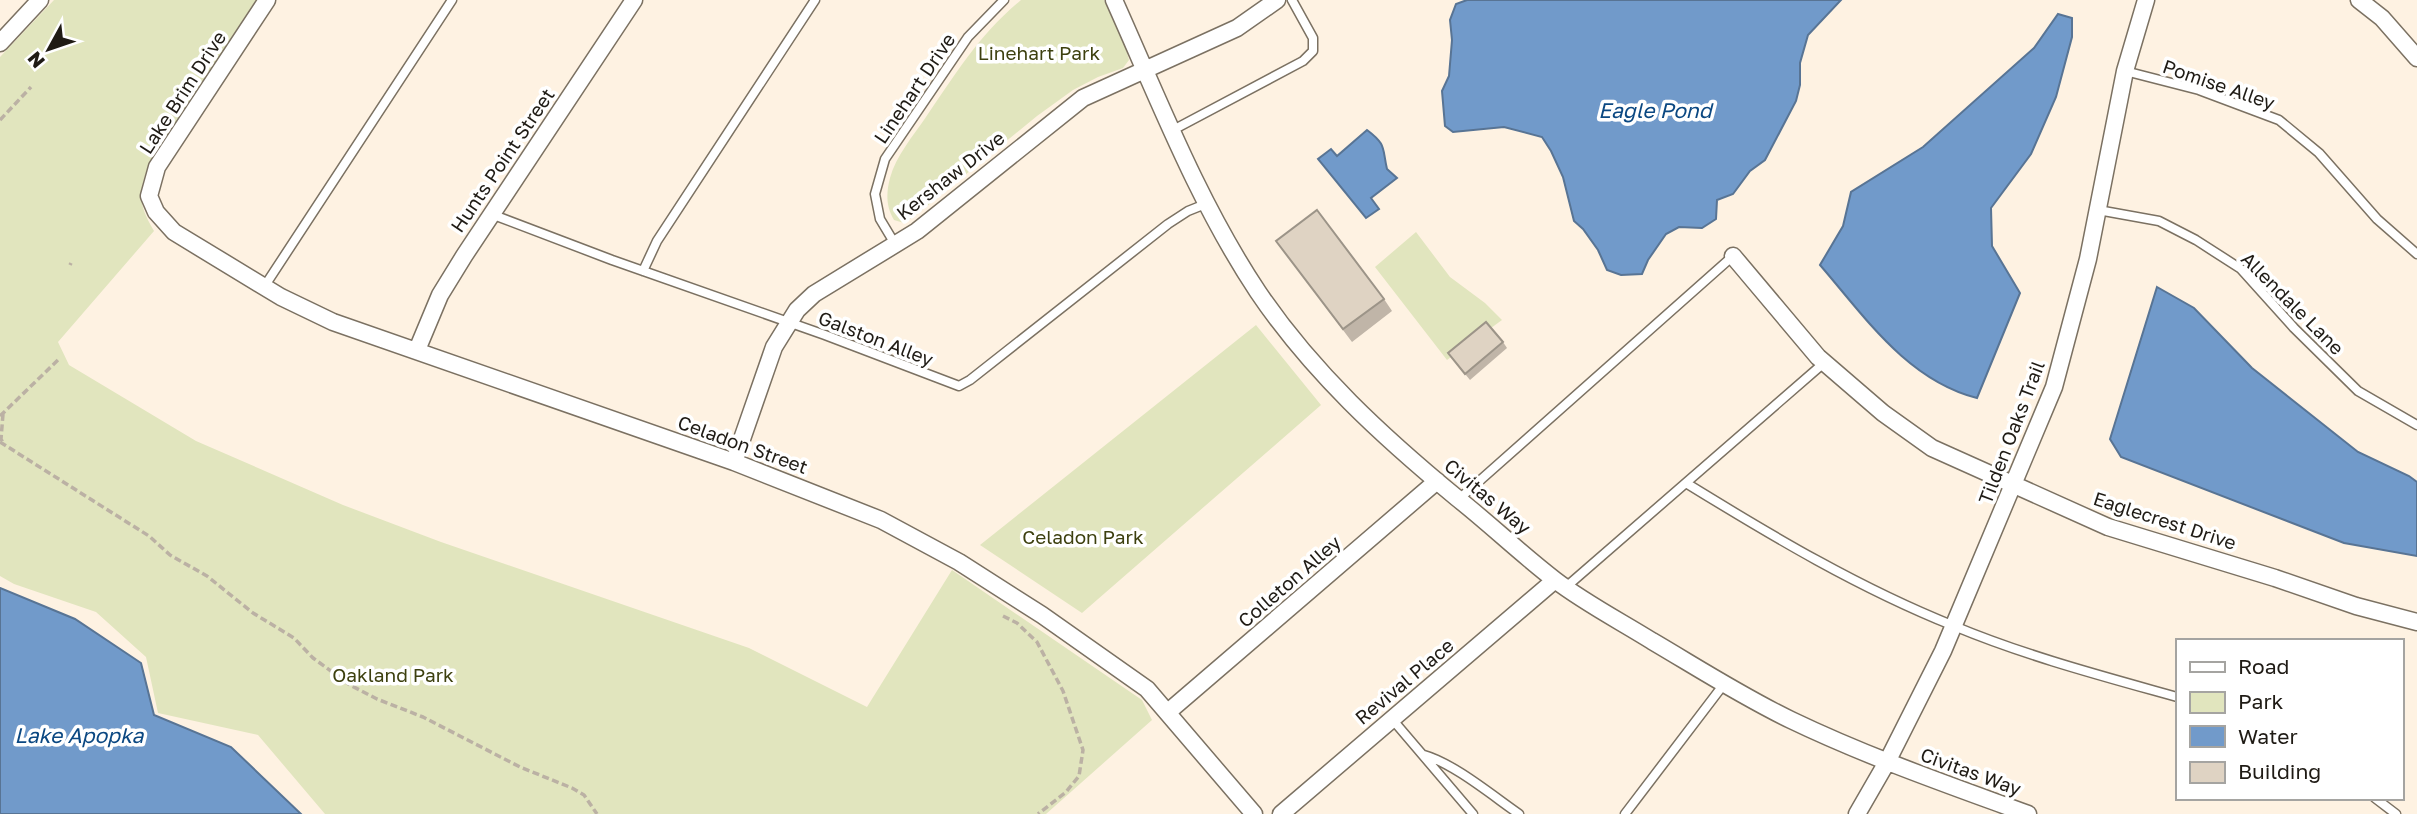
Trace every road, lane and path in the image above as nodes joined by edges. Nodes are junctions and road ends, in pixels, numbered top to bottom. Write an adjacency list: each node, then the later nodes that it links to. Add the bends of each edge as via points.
1 (40, 0): 12 (street)
2 (267, 0): 21 (street, Lake Brim Drive, via 157,167 149,196)
3 (452, 0): 27 (lane)
4 (634, 0): 22 (street, Hunts Point Street)
5 (815, 0): 26 (lane, via 657,241)
6 (1004, 0): 23 (lane, Linehart Drive, via 968,37 886,159 875,194 880,219)
7 (1114, 0): 14 (street, Civitas Way)
8 (1277, 0): 14 (street, Kershaw Drive, via 1237,28)
9 (1292, 0): 18 (lane, via 1313,38 1312,51 1303,61)
10 (2146, 0): 15 (street, Tilden Oaks Trail)
11 (2359, 0): 13 (street, via 2382,18)
12 (0, 43)
13 (2417, 58)
14 (1145, 69): 18 (street, Civitas Way); 23 (street, Kershaw Drive, via 1083,98)
15 (2125, 71): 20 (street, Tilden Oaks Trail); 24 (lane, Pomise Alley, via 2199,90 2279,120 2319,153 2377,219)
16 (31, 87): 17 (path)
17 (0, 120)
18 (1173, 130): 19 (street, Civitas Way)
19 (1208, 203): 28 (lane, Galston Alley, via 1168,224 959,386); 36 (street, Civitas Way, via 1259,292 1295,341 1366,419)
20 (2098, 210): 33 (lane, Allendale Lane, via 2159,220 2241,269 2358,391); 38 (street, Tilden Oaks Trail, via 2054,387)
21 (156, 212): 27 (street, Celadon Street, via 174,232)
22 (491, 214): 26 (lane, Galston Alley); 29 (street, Hunts Point Street, via 440,295)
23 (895, 244): 28 (street, Kershaw Drive, via 814,294)
24 (2417, 254)
25 (1733, 256): 31 (street, Eaglecrest Drive); 39 (lane)
26 (643, 271): 28 (lane, Galston Alley)
27 (264, 288): 29 (street, Celadon Street, via 333,322)
28 (788, 322): 35 (street, Kershaw Drive, via 774,347)
29 (417, 350): 35 (street, Celadon Street)
30 (58, 360): 32 (path)
31 (1825, 362): 37 (lane); 38 (street, Eaglecrest Drive, via 1932,448)
32 (1, 415): 34 (path)
33 (2417, 425)
34 (2, 443): 51 (path, via 207,576 351,685 572,788 584,795)
35 (734, 462): 46 (street, Celadon Street, via 881,520 959,562 1104,657 1147,689)
36 (1437, 481): 39 (street, Civitas Way); 46 (street, Colleton Alley)
37 (1686, 483): 40 (lane); 43 (lane, via 1792,547)
38 (2015, 484): 42 (street, Eaglecrest Drive, via 2108,527); 43 (street, Tilden Oaks Trail)
39 (1459, 499): 40 (street, Civitas Way)
40 (1561, 584): 44 (street, Civitas Way); 47 (street, Revival Place)
41 (1003, 616): 52 (path, via 1037,642 1063,691 1083,750 1079,776)
42 (2417, 622)
43 (1954, 626): 45 (lane, via 2051,662); 49 (street, Tilden Oaks Trail)
44 (1724, 684): 49 (street, Civitas Way, via 1791,720); 57 (lane)
45 (2176, 697)
46 (1168, 712): 53 (street, Celadon Street)
47 (1392, 719): 48 (lane); 54 (street, Revival Place)
48 (1422, 755): 55 (lane); 56 (lane, via 1460,774)
49 (1887, 762): 58 (street, Tilden Oaks Trail); 59 (street, Civitas Way)
50 (2378, 800): 60 (lane)
51 (597, 814)
52 (1038, 814)
53 (1254, 814)
54 (1281, 814)
55 (1473, 814)
56 (1519, 814)
57 (1625, 814)
58 (1857, 814)
59 (2028, 814)
60 (2396, 814)

